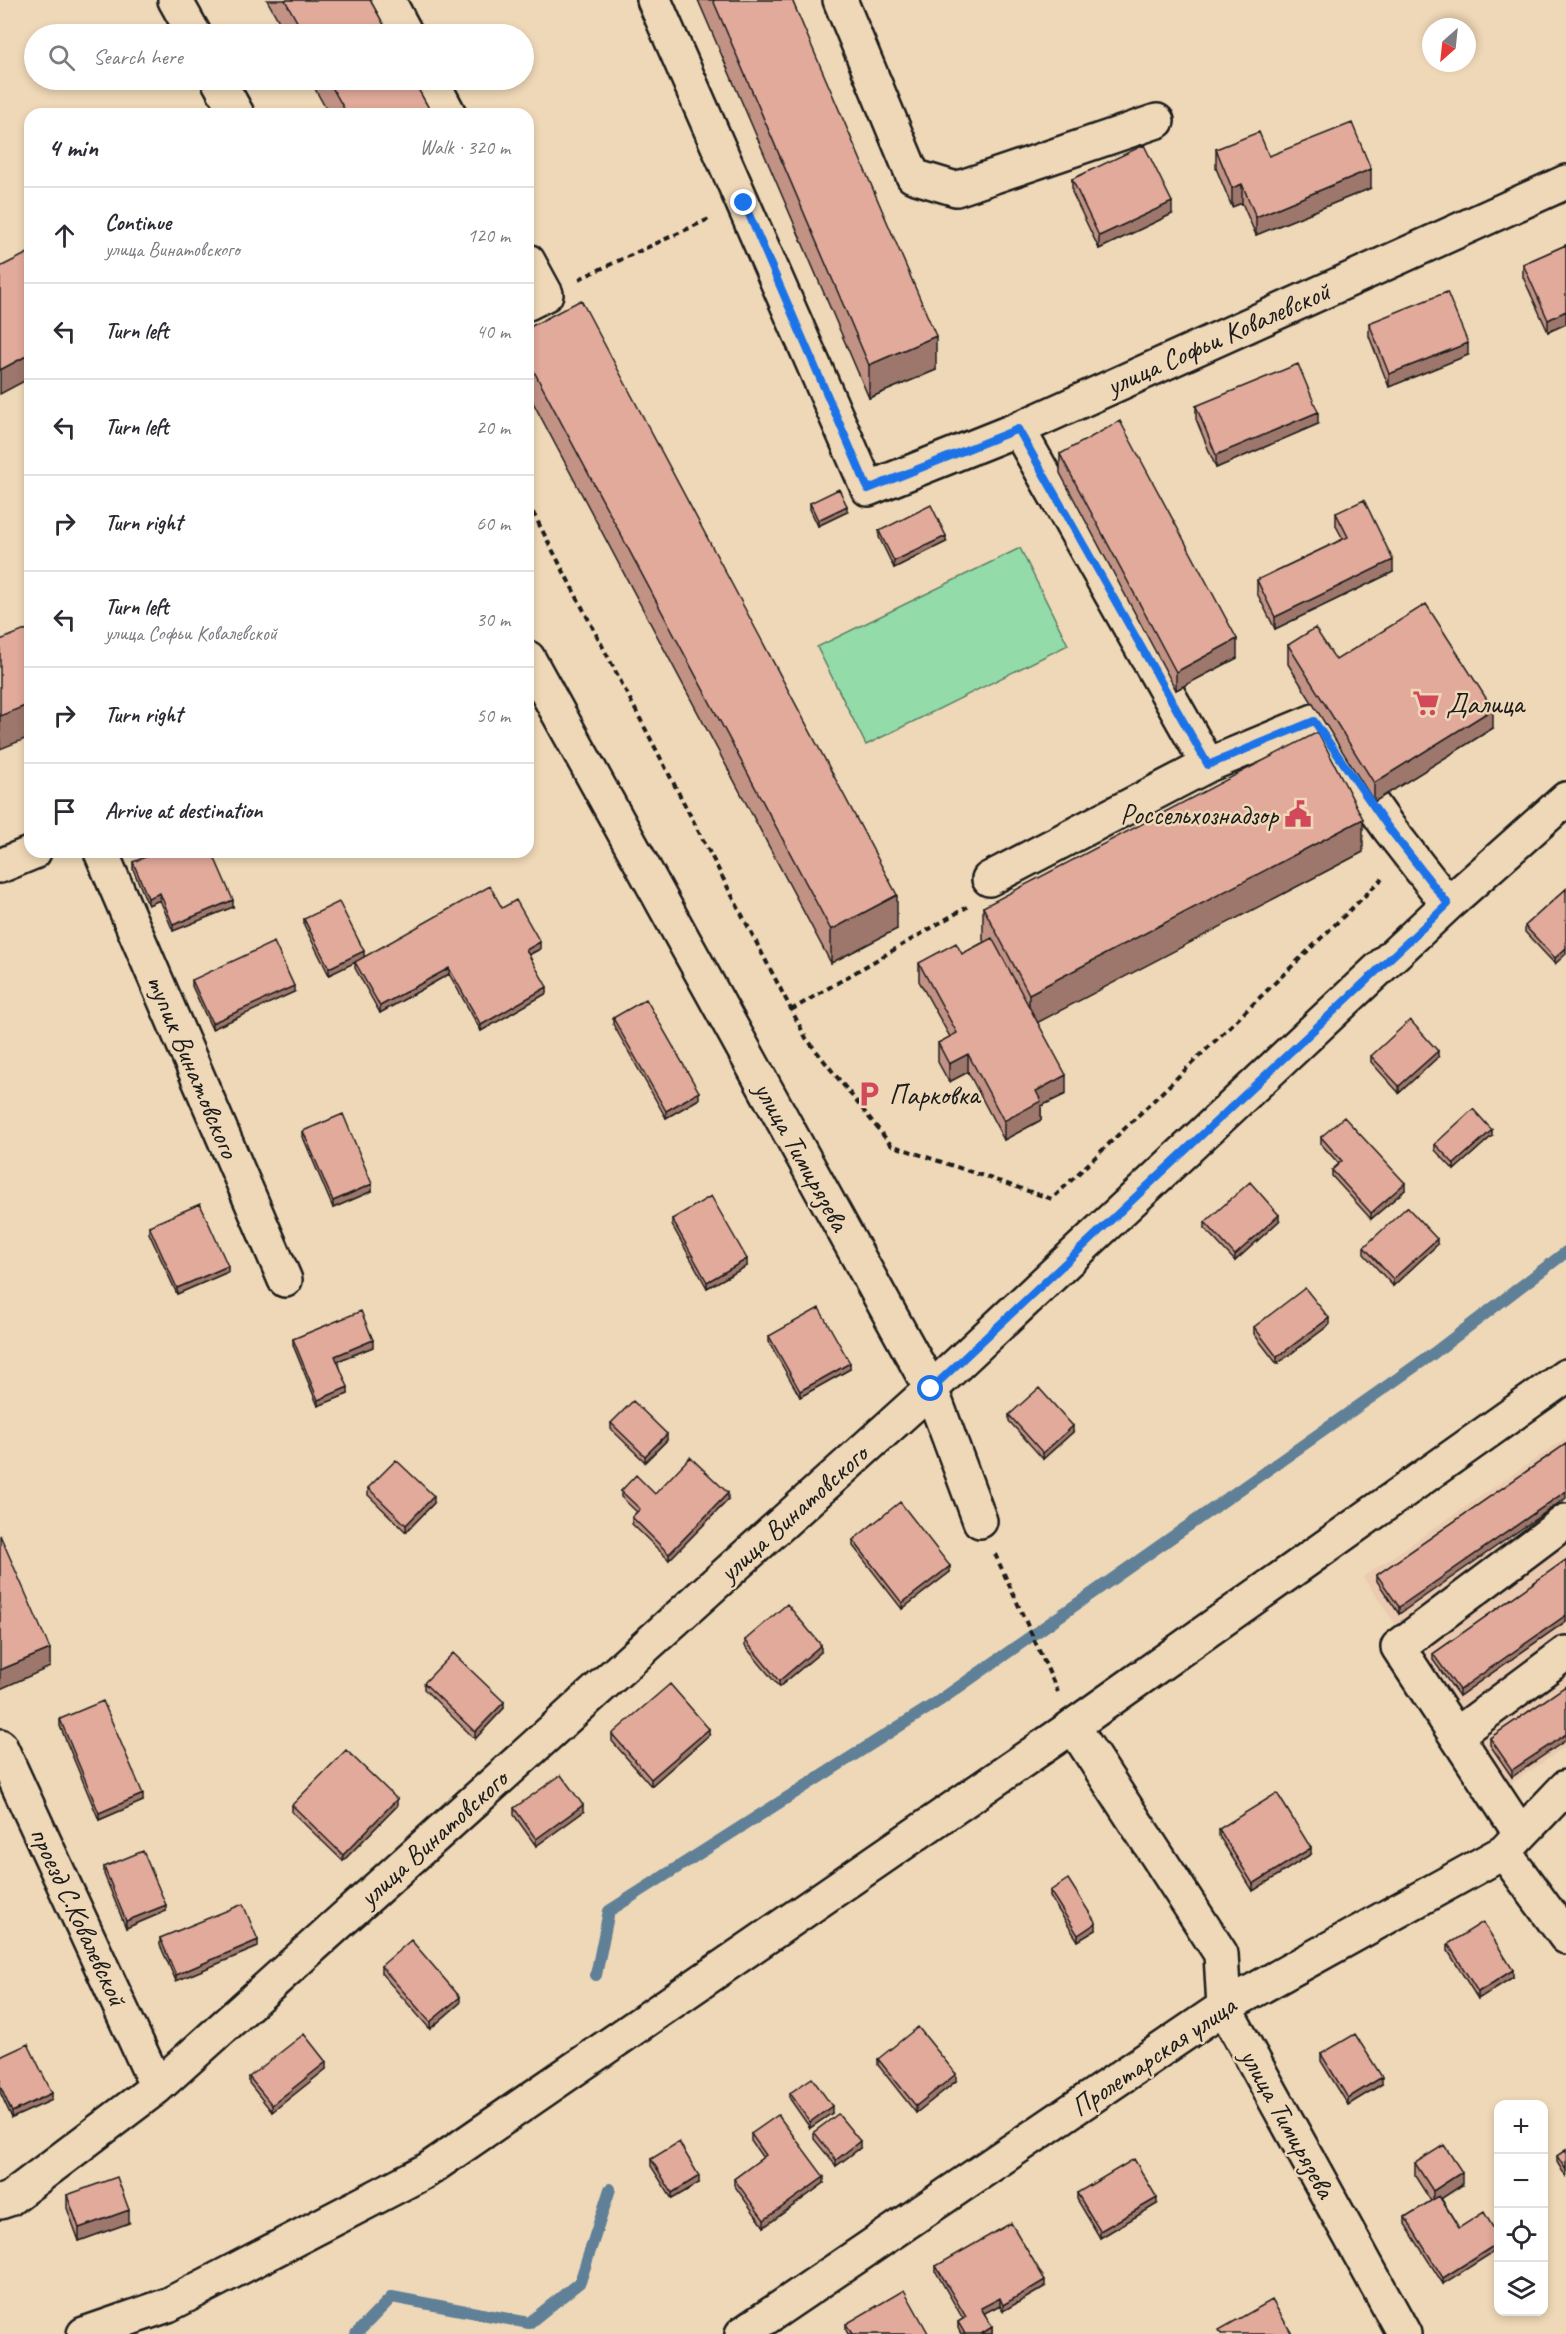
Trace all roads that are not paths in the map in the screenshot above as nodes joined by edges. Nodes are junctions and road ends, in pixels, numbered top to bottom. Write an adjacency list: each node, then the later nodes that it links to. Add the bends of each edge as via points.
1 (176, 0): 5 (street)
2 (388, 0): 6 (street)
3 (654, 0): 13 (street, улица Софьи Ковалевской, via 868,489)
4 (840, 0): 11 (street, via 914,176 956,189)
5 (189, 24)
6 (401, 24)
7 (224, 90): 9 (street)
8 (436, 90): 10 (street)
9 (234, 108)
10 (446, 108)
11 (1156, 121)
12 (1566, 182): 13 (street, улица Софьи Ковалевской)
13 (1018, 429): 15 (street)
14 (534, 669): 24 (street, улица Тимирязева)
15 (1208, 765): 20 (street); 21 (street, via 1314,721)
16 (1566, 799): 21 (street, улица Винатовского)
17 (24, 856): 19 (street)
18 (104, 858): 22 (street, тупик Винатовского)
19 (0, 866)
20 (989, 879)
21 (1448, 904): 24 (street, улица Винатовского)
22 (285, 1280)
23 (1566, 1376): 28 (street)
24 (931, 1389): 25 (street, улица Тимирязева); 35 (street, улица Винатовского)
25 (980, 1521)
26 (1566, 1521): 29 (street, via 1398,1647)
27 (1566, 1653): 29 (street)
28 (1073, 1726): 34 (street, улица Тимирязева, via 1221,1954); 38 (street, via 426,2171 168,2305)
29 (1456, 1735): 32 (street)
30 (0, 1746): 35 (street, проезд С.Ковалевской)
31 (1566, 1787): 32 (street, Пролетарская улица)
32 (1512, 1842): 33 (street); 34 (street, Пролетарская улица)
33 (1566, 1937)
34 (1224, 2007): 37 (street, Пролетарская улица); 39 (street, улица Тимирязева)
35 (157, 2087): 36 (street, улица Винатовского)
36 (0, 2202)
37 (753, 2331)
38 (84, 2334)
39 (1404, 2334)

